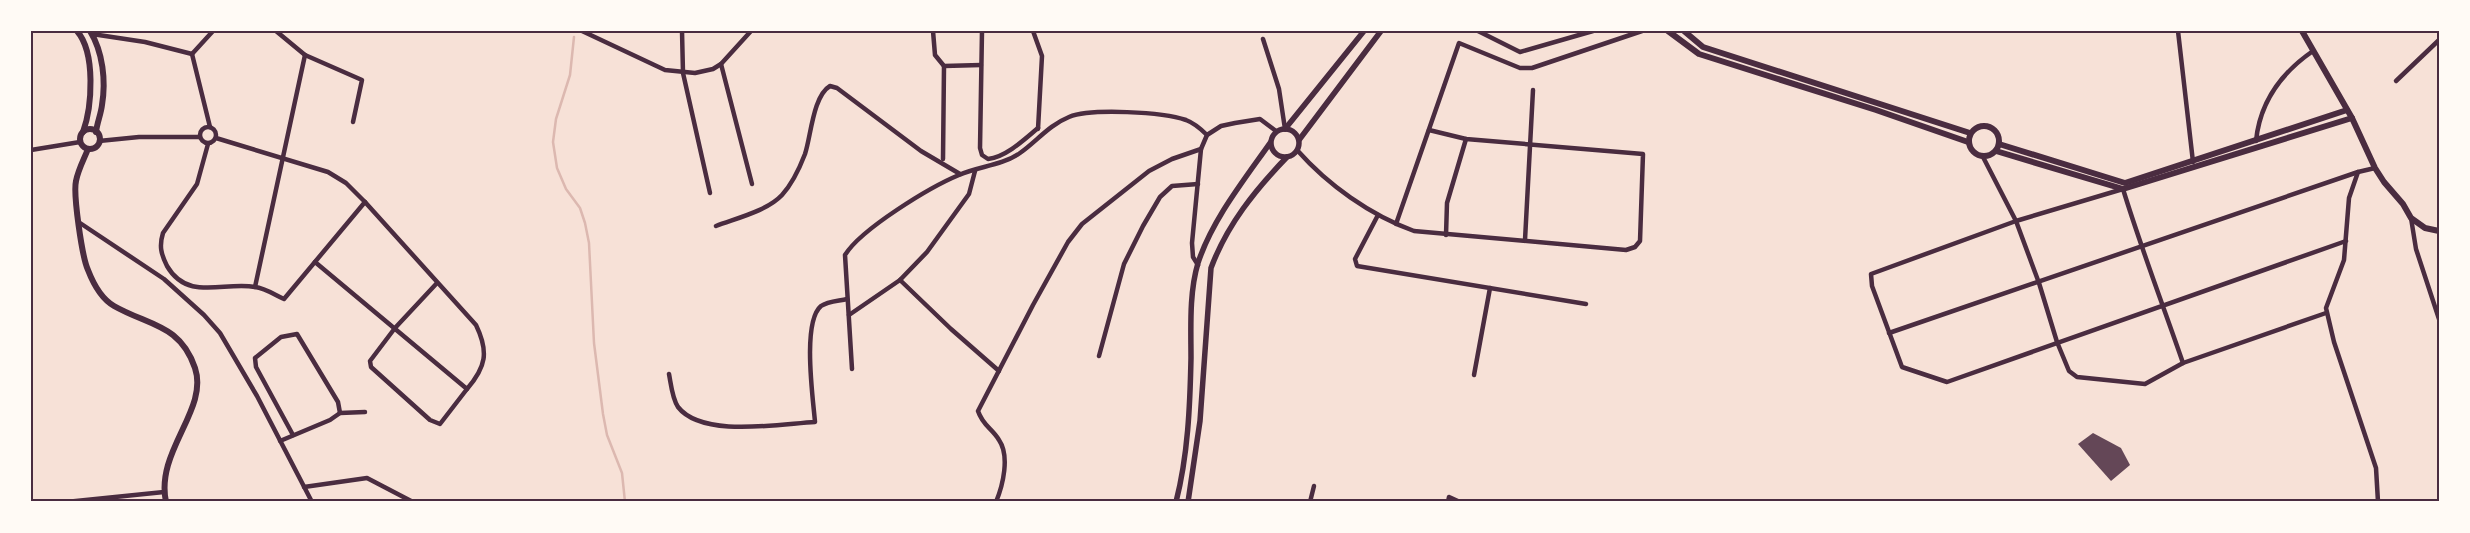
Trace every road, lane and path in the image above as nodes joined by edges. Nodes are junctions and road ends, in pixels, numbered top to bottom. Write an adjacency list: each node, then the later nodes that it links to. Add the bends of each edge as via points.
1 (77, 31): 39 (main road, via 90,68)
2 (213, 31): 23 (street)
3 (276, 31): 24 (street)
4 (582, 31): 28 (street, via 649,64)
5 (682, 31): 28 (street)
6 (751, 31): 25 (street)
7 (933, 31): 27 (street, via 935,55)
8 (982, 31): 26 (street)
9 (1034, 31): 35 (street, via 1042,56)
10 (1364, 31): 36 (street)
11 (1381, 31): 46 (street)
12 (1478, 31): 13 (street, via 1520,52)
13 (1593, 31)
14 (1642, 31): 37 (street, via 1532,68 1520,68 1459,43)
15 (1668, 31): 52 (main road, via 1699,54)
16 (1684, 31): 42 (main road, via 1703,47)
17 (2178, 31): 65 (street)
18 (2302, 31): 22 (main road)
19 (91, 33): 23 (street); 40 (main road, via 101,58 103,75)
20 (1263, 39): 36 (street, via 1280,89)
21 (2439, 40): 29 (street)
22 (2313, 51): 31 (main road); 49 (street, via 2292,66 2279,81 2258,119)
23 (192, 54): 34 (street)
24 (304, 55): 33 (street, via 362,80); 61 (street)
25 (721, 64): 28 (street, via 704,72); 70 (street)
26 (981, 65): 27 (street); 35 (street, via 982,155 988,159 995,157 1022,142)
27 (944, 66): 64 (street)
28 (683, 73): 73 (street)
29 (2396, 81)
30 (1532, 90): 55 (street)
31 (2347, 110): 32 (main road); 49 (main road)
32 (2352, 118): 66 (main road); 72 (main road)
33 (353, 122)
34 (210, 127): 44 (street, via 202,129); 45 (street, via 215,130)
35 (1038, 128): 41 (street)
36 (1285, 129): 38 (street); 46 (street, via 1294,132)
37 (1429, 130): 47 (street); 79 (street)
38 (1276, 131): 43 (street, via 1264,120 1256,119 1221,126); 51 (street)
39 (83, 132): 40 (main road, via 91,129); 50 (main road)
40 (96, 132): 48 (main road)
41 (1043, 133): 43 (street, via 1069,117 1107,112 1187,120); 67 (street, via 1019,153 996,165)
42 (1970, 133): 52 (main road); 54 (main road, via 1975,128 1989,126 1999,137)
43 (1207, 135): 57 (street)
44 (200, 137): 48 (street); 53 (street)
45 (216, 138): 53 (street); 61 (street)
46 (1299, 140): 59 (street)
47 (1466, 140): 55 (street); 82 (street, via 1446,204)
48 (99, 141): 56 (main road, via 96,146)
49 (2256, 141): 65 (main road)
50 (80, 142): 56 (main road); 58 (street)
51 (1270, 142): 62 (street, via 1275,154); 87 (street, via 1221,216 1205,244)
52 (1968, 142): 63 (main road, via 1970,150)
53 (208, 144): 91 (street, via 198,184 163,233 161,252 172,274 186,284 211,288)
54 (1999, 144): 60 (main road); 65 (main road, via 2125,184)
55 (1530, 146): 83 (street); 83 (street, via 1644,154 1642,232 1635,247 1626,250)
56 (88, 148): 78 (main road, via 76,181 75,205)
57 (1201, 149): 71 (street); 105 (street, via 1149,171 1082,224 1056,263)
58 (31, 150)
59 (1297, 150): 62 (street); 75 (street, via 1314,168)
60 (1996, 152): 63 (main road); 72 (main road)
61 (284, 157): 74 (street, via 328,172); 91 (street)
62 (1287, 157): 122 (street, via 1261,184 1234,222 1211,268 1200,421)
63 (1983, 157): 77 (street)
64 (943, 159)
65 (2193, 162)
66 (2375, 168): 68 (street); 76 (main road)
67 (974, 171): 69 (street); 88 (street, via 970,194 927,252)
68 (2358, 172): 84 (street, via 2349,198); 85 (street)
69 (960, 174): 80 (street, via 922,152 830,86 817,104 804,156 782,195 773,202); 93 (street, via 870,228 852,243 845,255)
70 (752, 184)
71 (1198, 184): 87 (street, via 1192,243 1193,257); 102 (street, via 1172,186 1160,197 1143,226 1124,264)
72 (2123, 189): 77 (street); 85 (street)
73 (710, 193)
74 (365, 202): 86 (street); 89 (street)
75 (1378, 215): 79 (street); 92 (street, via 1355,259 1357,266)
76 (2411, 218): 81 (main road, via 2425,228); 98 (street, via 2416,249)
77 (2016, 221): 90 (street); 100 (street, via 1871,274 1872,286)
78 (80, 223): 112 (street, via 164,279 204,314 220,333); 115 (main road, via 87,269 100,293 113,306 154,322 172,333 188,351 196,371 197,390 165,472)
79 (1396, 224): 82 (street, via 1414,231)
80 (716, 226)
81 (2439, 230)
82 (1446, 235): 83 (street)
83 (1525, 240)
84 (2346, 240): 95 (street); 96 (street, via 2344,260)
85 (2140, 245): 90 (street); 95 (street)
86 (315, 262): 91 (street, via 284,298); 99 (street)
87 (1198, 265): 121 (street, via 1193,294 1183,474)
88 (900, 280): 97 (street); 105 (street)
89 (437, 283): 99 (street); 108 (street, via 476,325 483,339 483,366)
90 (2040, 283): 100 (street); 101 (street)
91 (255, 286)
92 (1490, 288): 94 (street); 107 (street)
93 (847, 299): 97 (street); 106 (street, via 826,303 815,315 809,347 814,422 725,427 703,424 678,407)
94 (1586, 304)
95 (2163, 307): 101 (street); 103 (street)
96 (2326, 313): 103 (street); 126 (street, via 2376,468)
97 (849, 315): 104 (street)
98 (2439, 320)
99 (395, 328): 108 (street); 108 (street, via 370,360 370,367 430,420 443,422)
100 (1889, 333): 101 (street, via 1902,367 1947,382)
101 (2057, 342): 103 (street, via 2069,372 2077,377 2145,384)
102 (1098, 356)
103 (2183, 363)
104 (852, 369)
105 (999, 371): 120 (street, via 978,412 1004,449 1005,463)
106 (669, 374)
107 (1474, 374)
108 (467, 389)
109 (365, 412): 110 (street)
110 (340, 413): 111 (street); 111 (street, via 338,402 297,334 281,336 255,358 256,366)
111 (293, 435): 112 (street)
112 (280, 441): 114 (street)
113 (1314, 486): 123 (street)
114 (304, 487): 118 (street); 119 (street, via 367,478)
115 (164, 492): 116 (street); 117 (main road)
116 (66, 502)
117 (166, 502)
118 (312, 502)
119 (413, 502)
120 (996, 502)
121 (1176, 502)
122 (1188, 502)
123 (1310, 502)
124 (1448, 502): 125 (street, via 1449,497)
125 (1460, 502)
126 (2378, 502)

